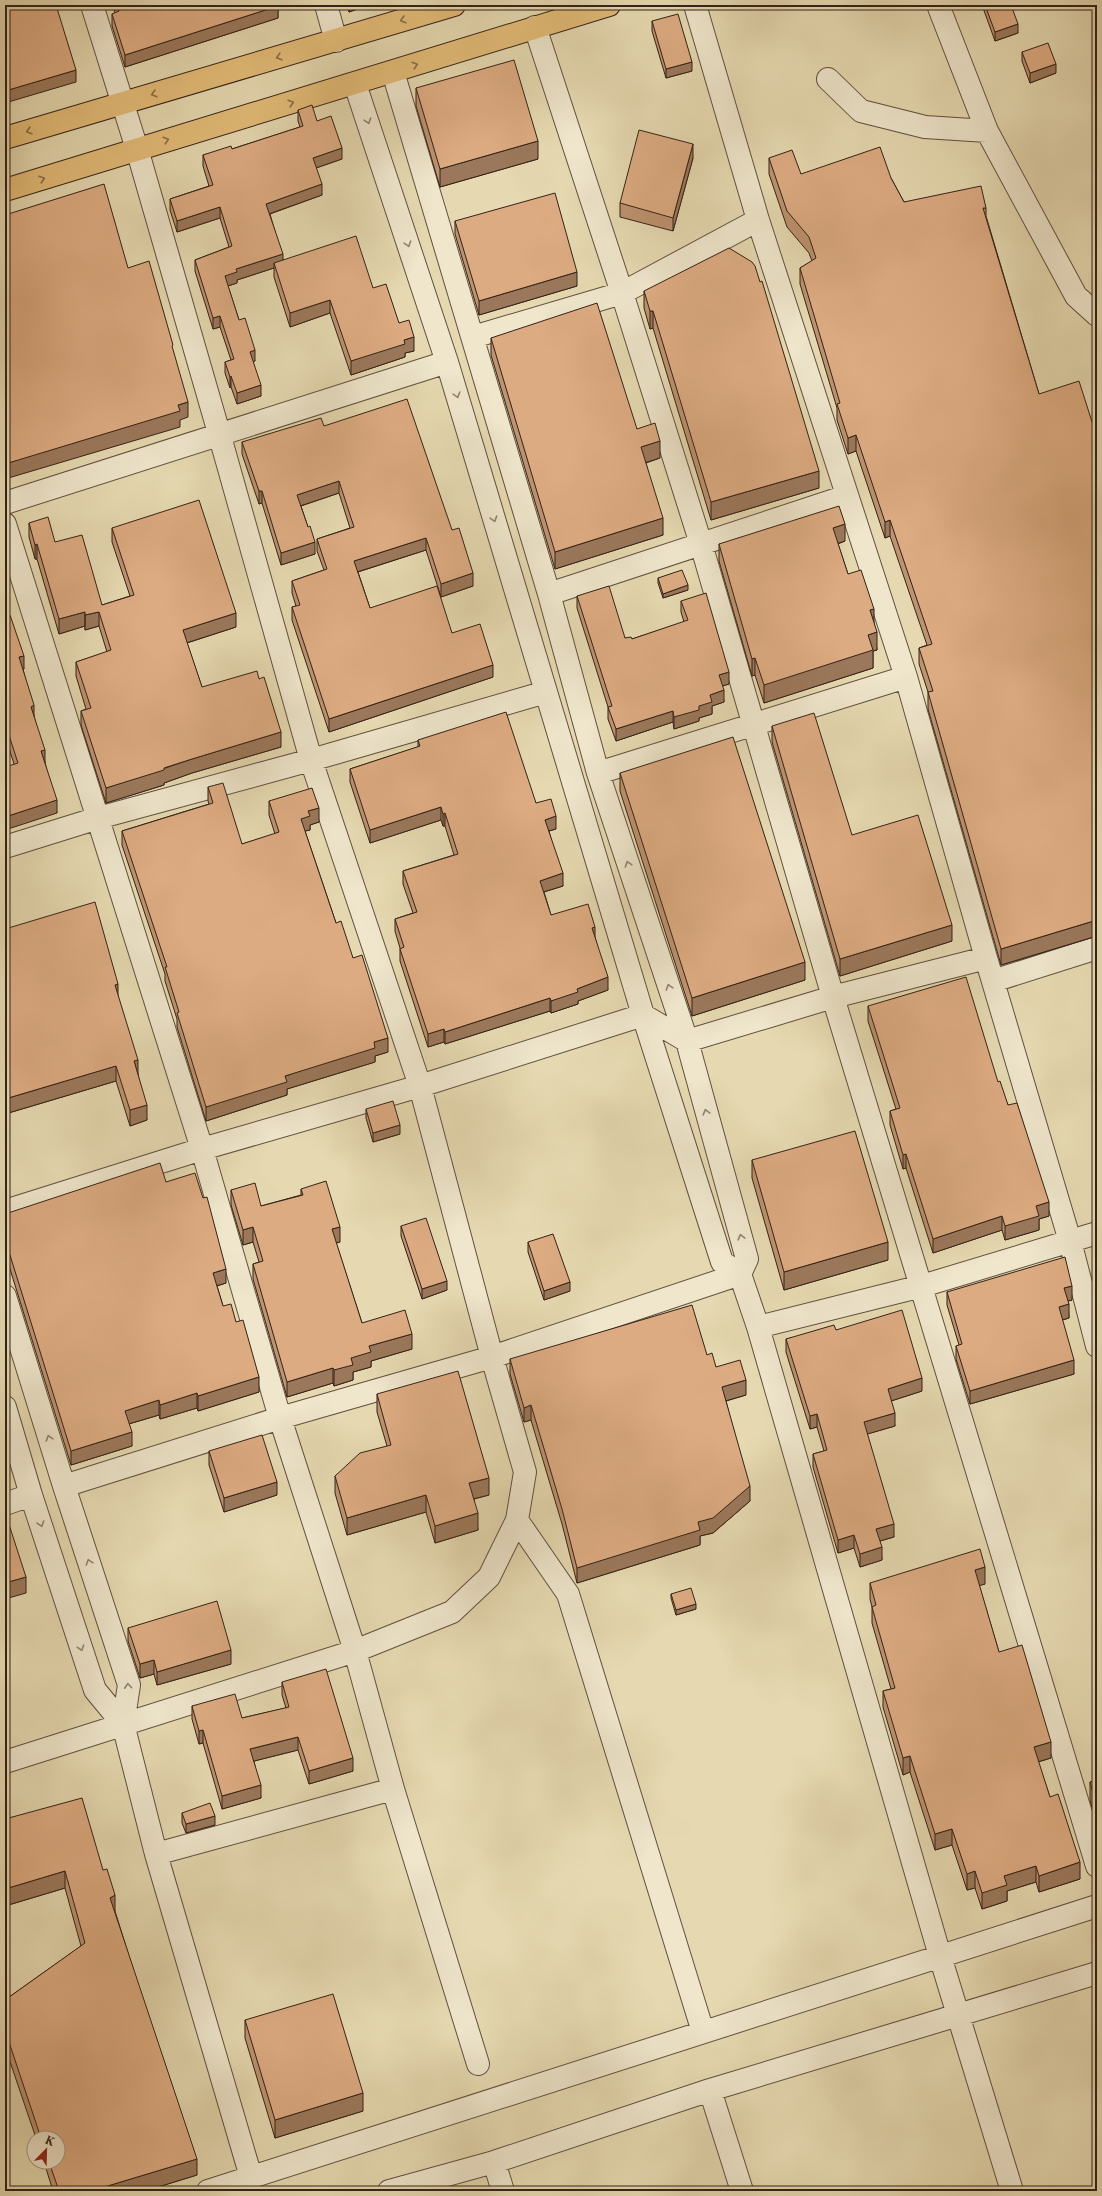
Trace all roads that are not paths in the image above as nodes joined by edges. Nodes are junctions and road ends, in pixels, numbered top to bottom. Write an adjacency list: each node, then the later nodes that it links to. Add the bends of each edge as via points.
1 (92, 5): 12 (street)
2 (326, 5): 8 (street)
3 (454, 5): 8 (main road, one-way to 8)
4 (610, 5): 7 (main road)
5 (694, 5): 17 (street)
6 (938, 5): 13 (street)
7 (535, 27): 9 (main road, one-way to 7); 18 (street)
8 (336, 40): 12 (main road, one-way to 12)
9 (393, 72): 11 (main road); 20 (street)
10 (828, 79): 13 (street, via 861,111 925,127)
11 (355, 84): 15 (main road, one-way to 11); 21 (street, one-way to 21)
12 (122, 104): 14 (main road, one-way to 14); 15 (street)
13 (988, 130): 19 (street, via 1076,296)
14 (5, 138)
15 (136, 149): 16 (main road, one-way to 15); 22 (street)
16 (5, 190)
17 (758, 220): 18 (street); 23 (street)
18 (622, 293): 20 (street); 26 (street)
19 (1097, 314)
20 (473, 337): 27 (street)
21 (447, 362): 22 (street); 29 (street, one-way to 29)
22 (220, 433): 24 (street); 31 (street)
23 (847, 496): 26 (street); 28 (street)
24 (5, 503)
25 (5, 524): 33 (street)
26 (701, 544): 27 (street); 30 (street)
27 (549, 594): 32 (street)
28 (906, 676): 30 (street); 36 (street)
29 (546, 692): 31 (street); 39 (street)
30 (755, 723): 32 (street); 38 (street)
31 (311, 760): 33 (street); 41 (street)
32 (598, 773): 40 (street, one-way to 32)
33 (98, 818): 34 (street); 42 (street)
34 (5, 847)
35 (1097, 948): 37 (street)
36 (986, 958): 37 (street); 38 (street)
37 (993, 980): 45 (street)
38 (833, 997): 40 (street); 47 (street)
39 (643, 1015): 40 (street); 41 (street); 46 (street, via 722,1262)
40 (687, 1041): 46 (street, one-way to 40, via 747,1259)
41 (420, 1086): 42 (street); 51 (street)
42 (202, 1149): 43 (street); 53 (street)
43 (5, 1211)
44 (1097, 1233): 45 (street)
45 (1070, 1241): 47 (street); 50 (street)
46 (740, 1274): 49 (street); 51 (street)
47 (922, 1286): 49 (street); 63 (street)
48 (5, 1296): 54 (street, one-way to 48)
49 (758, 1327): 65 (street)
50 (1097, 1346)
51 (492, 1356): 53 (street); 57 (street, via 525,1472)
52 (5, 1407): 55 (street)
53 (280, 1418): 54 (street); 58 (street)
54 (64, 1486): 59 (street, one-way to 54, via 129,1686)
55 (31, 1495): 56 (street); 59 (street, one-way to 59, via 95,1690)
56 (5, 1504)
57 (517, 1520): 58 (street, via 489,1577 452,1612); 68 (street, via 568,1594)
58 (355, 1651): 59 (street); 61 (street)
59 (123, 1724): 60 (street); 62 (street)
60 (5, 1762)
61 (393, 1790): 62 (street); 69 (street)
62 (156, 1854): 72 (street)
63 (1097, 1866)
64 (1097, 1906): 65 (street)
65 (940, 1956): 67 (street); 68 (street)
66 (1097, 1973): 67 (street)
67 (958, 2015): 70 (street); 77 (street)
68 (703, 2032): 72 (street)
69 (478, 2064)
70 (710, 2090): 71 (street); 76 (street)
71 (494, 2162): 74 (street); 75 (street)
72 (251, 2178): 73 (street)
73 (208, 2191)
74 (388, 2191)
75 (503, 2191)
76 (742, 2191)
77 (1012, 2191)

